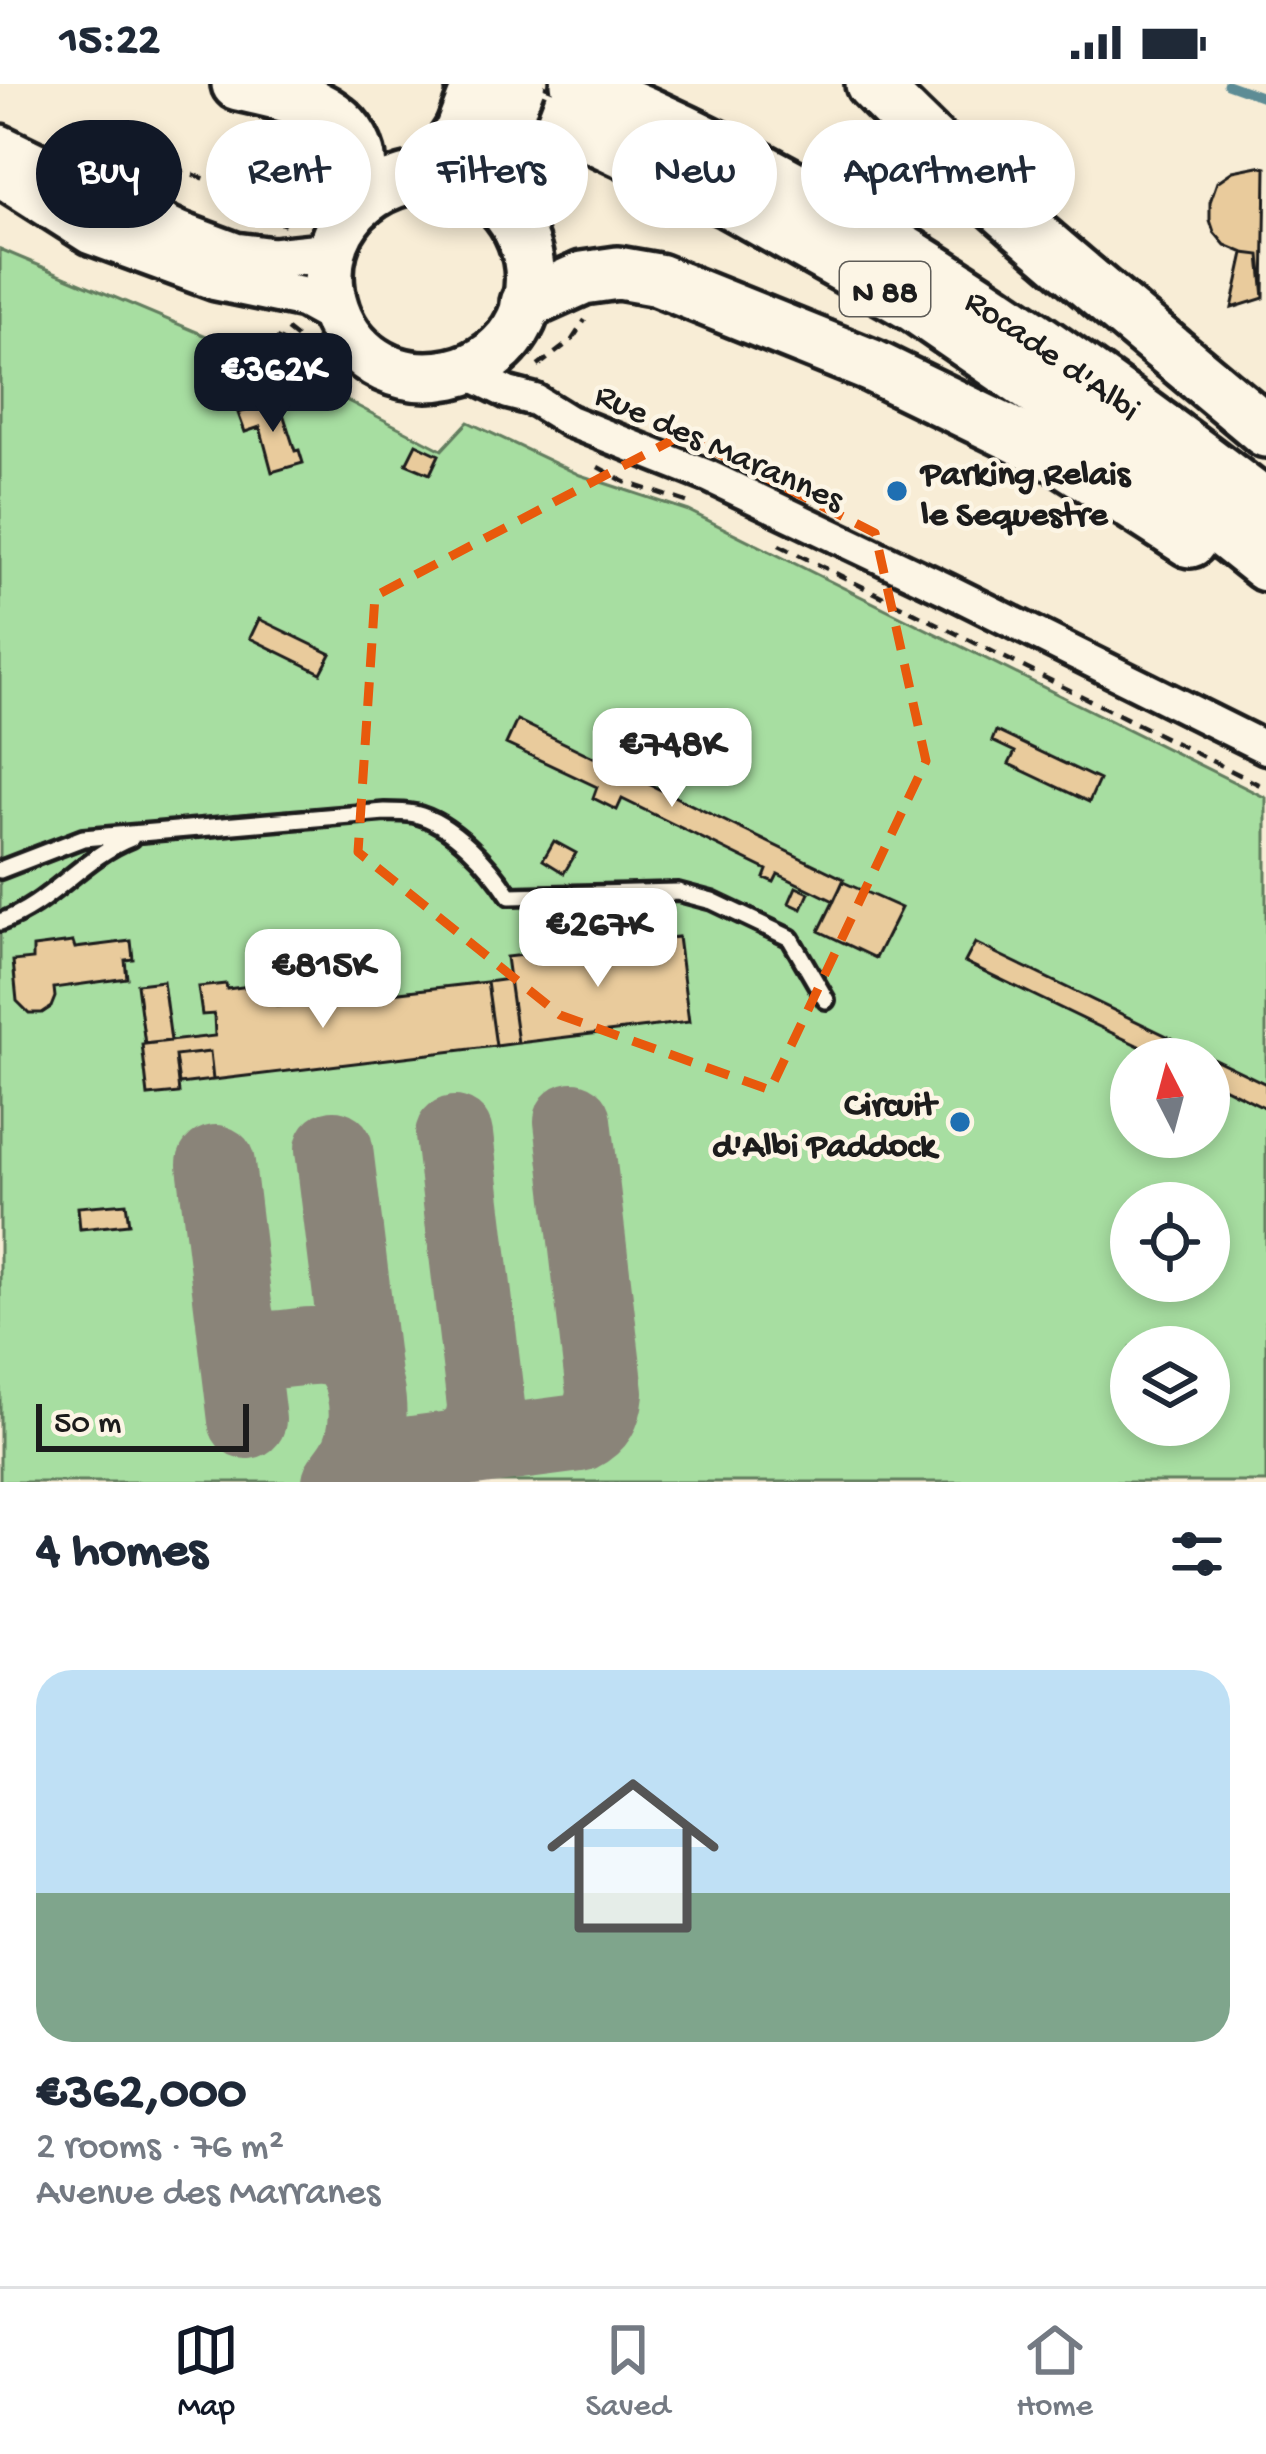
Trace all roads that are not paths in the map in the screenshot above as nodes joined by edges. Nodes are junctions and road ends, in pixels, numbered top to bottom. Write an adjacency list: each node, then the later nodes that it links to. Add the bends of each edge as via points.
1 (238, 84): 7 (highway, via 284,94)
2 (478, 84): 6 (main road, bridge)
3 (520, 84): 6 (main road, bridge)
4 (577, 84): 18 (highway, Rocade d'Albi / N 88, via 714,145 935,269)
5 (872, 84): 17 (highway, via 1028,231)
6 (473, 119): 19 (highway, Rocade d'Albi / N 88, via 566,124 730,202 915,306 1103,436)
7 (334, 120)
8 (0, 145): 12 (street, via 235,253)
9 (0, 176): 13 (street, via 91,234 216,280 304,298)
10 (340, 228): 12 (main road)
11 (518, 228): 14 (main road, via 531,274)
12 (331, 252): 13 (main road)
13 (335, 315): 15 (main road, via 351,341 402,374)
14 (517, 322): 15 (main road, via 488,359); 16 (street); 20 (highway, via 584,278 658,280 872,366 1060,458)
15 (463, 371): 16 (street, Rue des Marannes)
16 (535, 400): 21 (street, Rue des Marannes, via 928,580)
17 (1266, 431)
18 (1266, 507)
19 (1266, 565)
20 (1266, 590)
21 (1266, 748)
22 (145, 832): 23 (lane, via 82,838); 24 (lane, via 100,852); 25 (lane, via 418,814 474,851 510,896 678,892 712,901 790,938)
23 (0, 870)
24 (0, 922)
25 (826, 1000)

